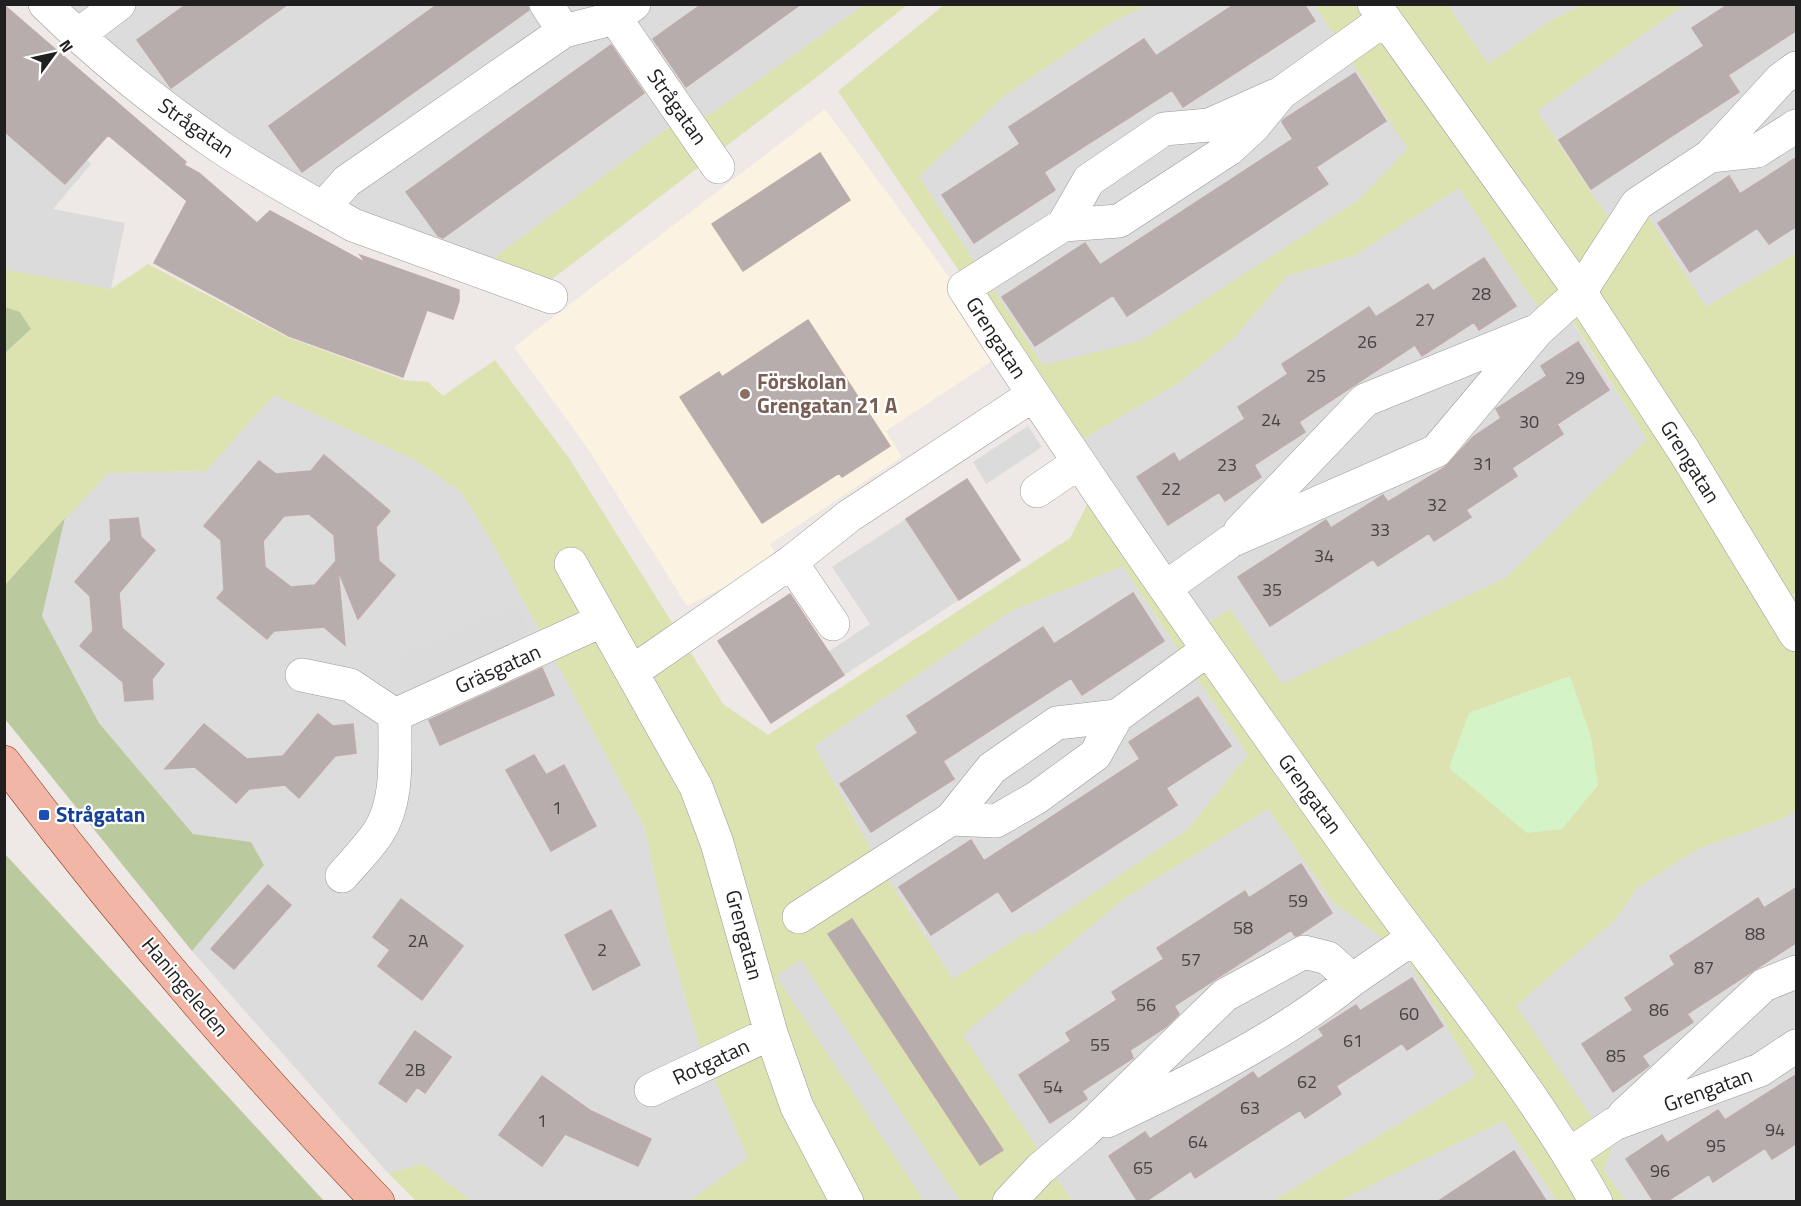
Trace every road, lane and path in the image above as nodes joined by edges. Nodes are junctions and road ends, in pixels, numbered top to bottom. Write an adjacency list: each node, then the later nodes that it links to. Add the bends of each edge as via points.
1 (45, 4): 7 (street, Strågatan)
2 (119, 4): 7 (street)
3 (546, 4): 6 (street)
4 (624, 11): 6 (street, Strågatan); 15 (street, Strågatan)
5 (1380, 12): 9 (street, Grengatan); 18 (street, Grengatan)
6 (564, 31): 16 (street, Strågatan, via 347,181)
7 (78, 35): 16 (street, Strågatan, via 198,131)
8 (1797, 68): 10 (street, via 1781,79)
9 (1281, 93): 11 (street, Grengatan); 14 (street, Grengatan, via 1254,126)
10 (1767, 97): 12 (street, via 1768,114 1775,124); 13 (street)
11 (1209, 125): 14 (street, via 1215,140); 17 (street, Grengatan, via 1164,129 1089,180)
12 (1791, 129): 13 (street, via 1757,151)
13 (1710, 156): 18 (street, via 1637,204)
14 (1215, 158): 17 (street, Grengatan, via 1119,221)
15 (718, 167)
16 (323, 208): 19 (street, Strågatan, via 352,225)
17 (1063, 225): 23 (street, Grengatan, via 964,288)
18 (1580, 292): 20 (street); 32 (street, Grengatan)
19 (551, 297)
20 (1537, 331): 21 (street); 22 (street)
21 (1465, 360): 22 (street, via 1481,369); 26 (street, via 1365,400)
22 (1487, 390): 26 (street, via 1436,451)
23 (1033, 395): 24 (street, Grengatan); 27 (street, Grengatan, via 849,516)
24 (1078, 463): 25 (street); 29 (street, Grengatan)
25 (1036, 491)
26 (1231, 541): 29 (street)
27 (791, 562): 31 (street); 34 (street)
28 (571, 564): 30 (street, Grengatan)
29 (1165, 588): 33 (street, Grengatan)
30 (601, 621): 34 (street, Grengatan); 36 (street, Gräsgatan)
31 (833, 624)
32 (1797, 635)
33 (1207, 650): 37 (street); 42 (street, Grengatan)
34 (632, 672): 45 (street, Grengatan, via 696,787 717,843)
35 (302, 675): 36 (street, via 350,685)
36 (395, 715): 40 (street, via 393,796 387,815 378,833)
37 (1117, 716): 39 (street, via 1057,723 992,768); 39 (street, via 1095,755 1036,798 996,821)
38 (4, 762): 51 (main road, Haningeleden, via 124,916 211,1019)
39 (951, 819): 41 (street)
40 (342, 876)
41 (799, 917)
42 (1413, 938): 44 (street); 50 (street, Grengatan, via 1493,1041)
43 (1797, 972): 48 (street, Grengatan, via 1764,985)
44 (1352, 980): 49 (street, via 1286,1028 1205,1075); 49 (street, via 1328,958 1304,952 1225,995)
45 (771, 1033): 47 (street, Rotgatan); 52 (street, Grengatan, via 797,1107)
46 (1797, 1046): 48 (street, Grengatan, via 1760,1070)
47 (651, 1090)
48 (1614, 1124): 50 (street, Grengatan)
49 (1084, 1132): 53 (street)
50 (1570, 1154): 54 (street, Grengatan)
51 (378, 1202)
52 (847, 1202)
53 (1009, 1202)
54 (1596, 1202)

